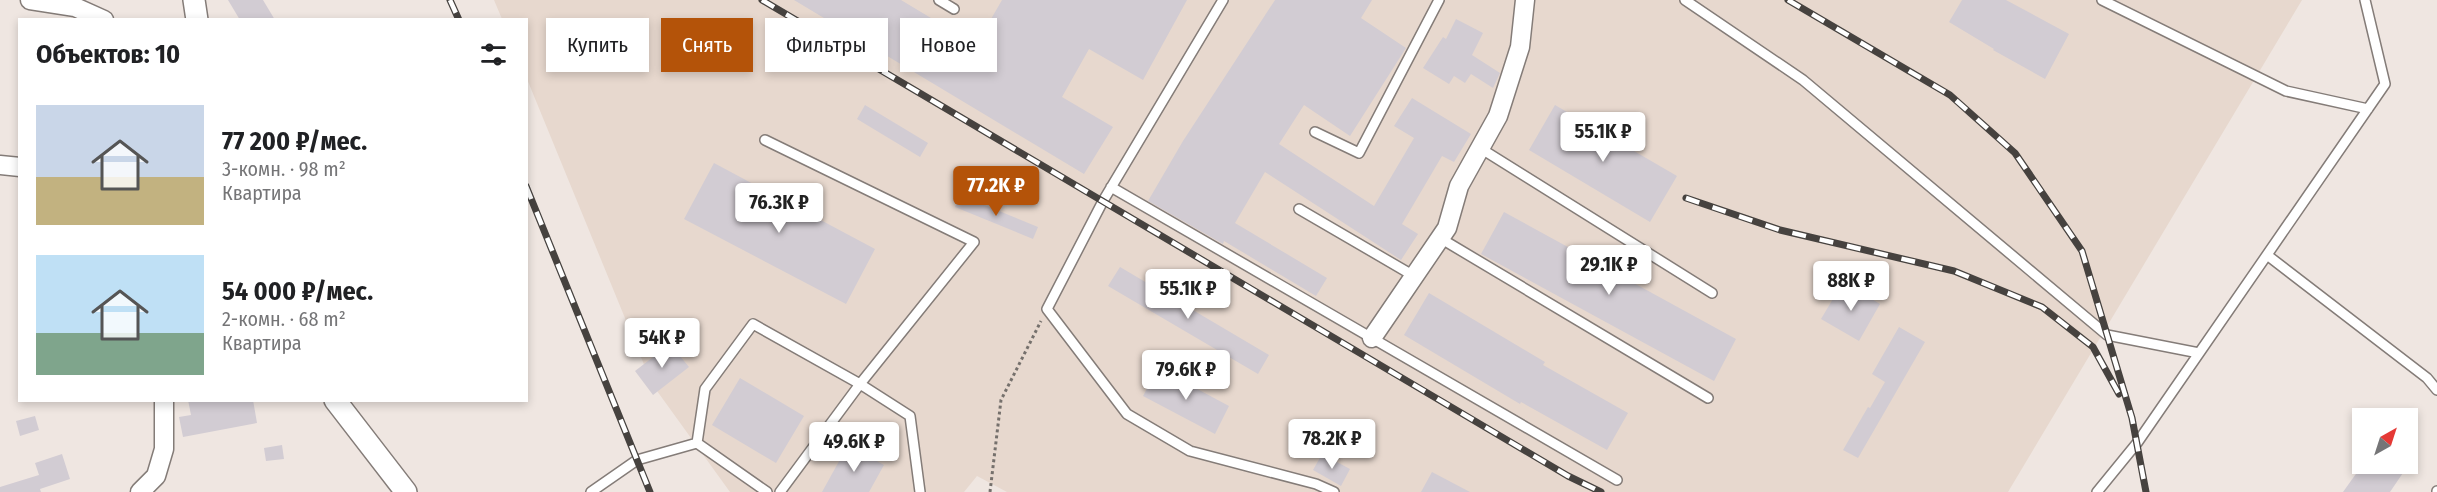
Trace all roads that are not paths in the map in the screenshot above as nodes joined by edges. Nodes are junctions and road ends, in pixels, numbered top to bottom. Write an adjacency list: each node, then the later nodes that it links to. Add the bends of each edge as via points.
1 (30, 0): 11 (street, via 75,7)
2 (194, 0): 12 (street)
3 (939, 0): 10 (lane)
4 (1223, 0): 19 (lane)
5 (1438, 0): 14 (lane, via 1359,153)
6 (1525, 0): 16 (street, via 1521,47 1498,116)
7 (1685, 0): 26 (lane, via 1803,80 2107,335)
8 (2102, 0): 13 (lane, via 2286,91)
9 (2365, 0): 13 (lane, via 2385,84)
10 (954, 9)
11 (100, 18)
12 (197, 18)
13 (2368, 109): 22 (lane)
14 (1315, 132)
15 (765, 140): 27 (lane, via 974,242)
16 (1480, 148): 21 (street, via 1459,186 1447,228); 24 (lane)
17 (0, 165): 18 (street)
18 (18, 166)
19 (1112, 187): 25 (lane); 40 (lane, via 1047,309 1127,414 1190,451)
20 (1299, 209): 23 (lane)
21 (1440, 238): 23 (street); 29 (lane)
22 (2267, 255): 26 (lane); 28 (lane, via 2427,378)
23 (1414, 276): 25 (street)
24 (1712, 293)
25 (1372, 338): 33 (lane)
26 (2199, 353): 41 (lane, via 2137,443)
27 (860, 384): 32 (lane, via 753,324 705,389); 38 (lane); 39 (lane, via 910,416)
28 (2437, 390)
29 (1708, 399)
30 (164, 402): 34 (street, via 164,449 156,476)
31 (337, 402): 35 (street)
32 (697, 443): 36 (lane, via 637,460); 37 (lane)
33 (1617, 480)
34 (140, 492)
35 (406, 492)
36 (591, 492)
37 (767, 492)
38 (780, 492)
39 (921, 492)
40 (1335, 492)
41 (2097, 492)

